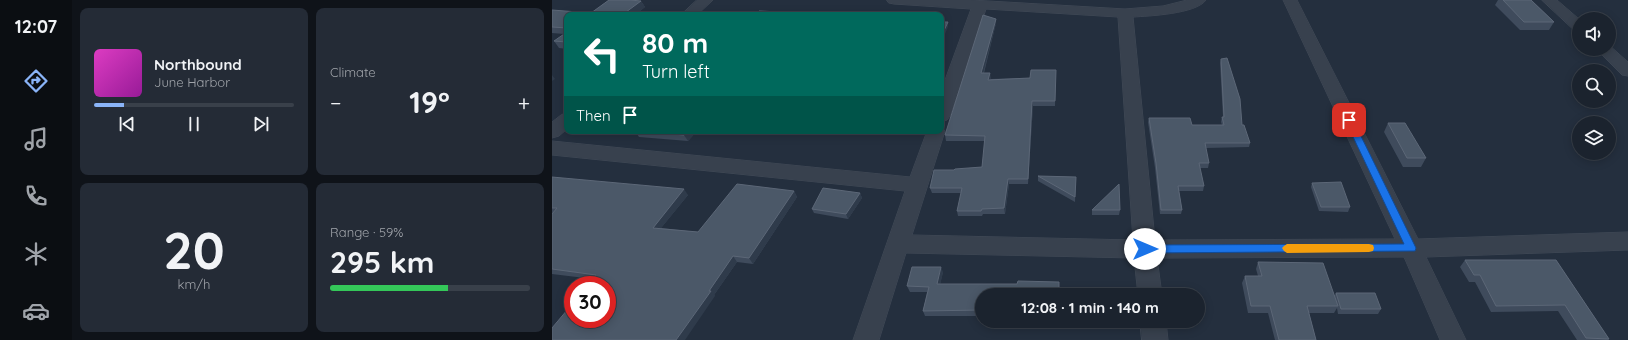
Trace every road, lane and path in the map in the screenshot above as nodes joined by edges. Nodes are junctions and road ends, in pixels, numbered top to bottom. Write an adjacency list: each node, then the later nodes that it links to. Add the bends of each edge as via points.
1 (706, 0): 7 (street)
2 (894, 0): 6 (street)
3 (1199, 0): 8 (street, via 1180,8)
4 (1290, 0): 20 (street)
5 (1549, 0): 9 (street)
6 (980, 5): 8 (street); 12 (street)
7 (692, 12)
8 (1125, 13): 21 (street)
9 (1572, 21)
10 (1612, 56): 11 (street)
11 (1628, 71)
12 (944, 107)
13 (564, 122): 14 (street)
14 (552, 132)
15 (935, 134): 17 (street)
16 (552, 148): 17 (street)
17 (917, 185): 19 (street)
18 (1628, 241): 20 (street)
19 (898, 244): 21 (street); 24 (street)
20 (1411, 248): 21 (street); 26 (street)
21 (1145, 249): 22 (street)
22 (1149, 288)
23 (1154, 328): 25 (street)
24 (866, 340)
25 (1155, 340)
26 (1453, 340)

